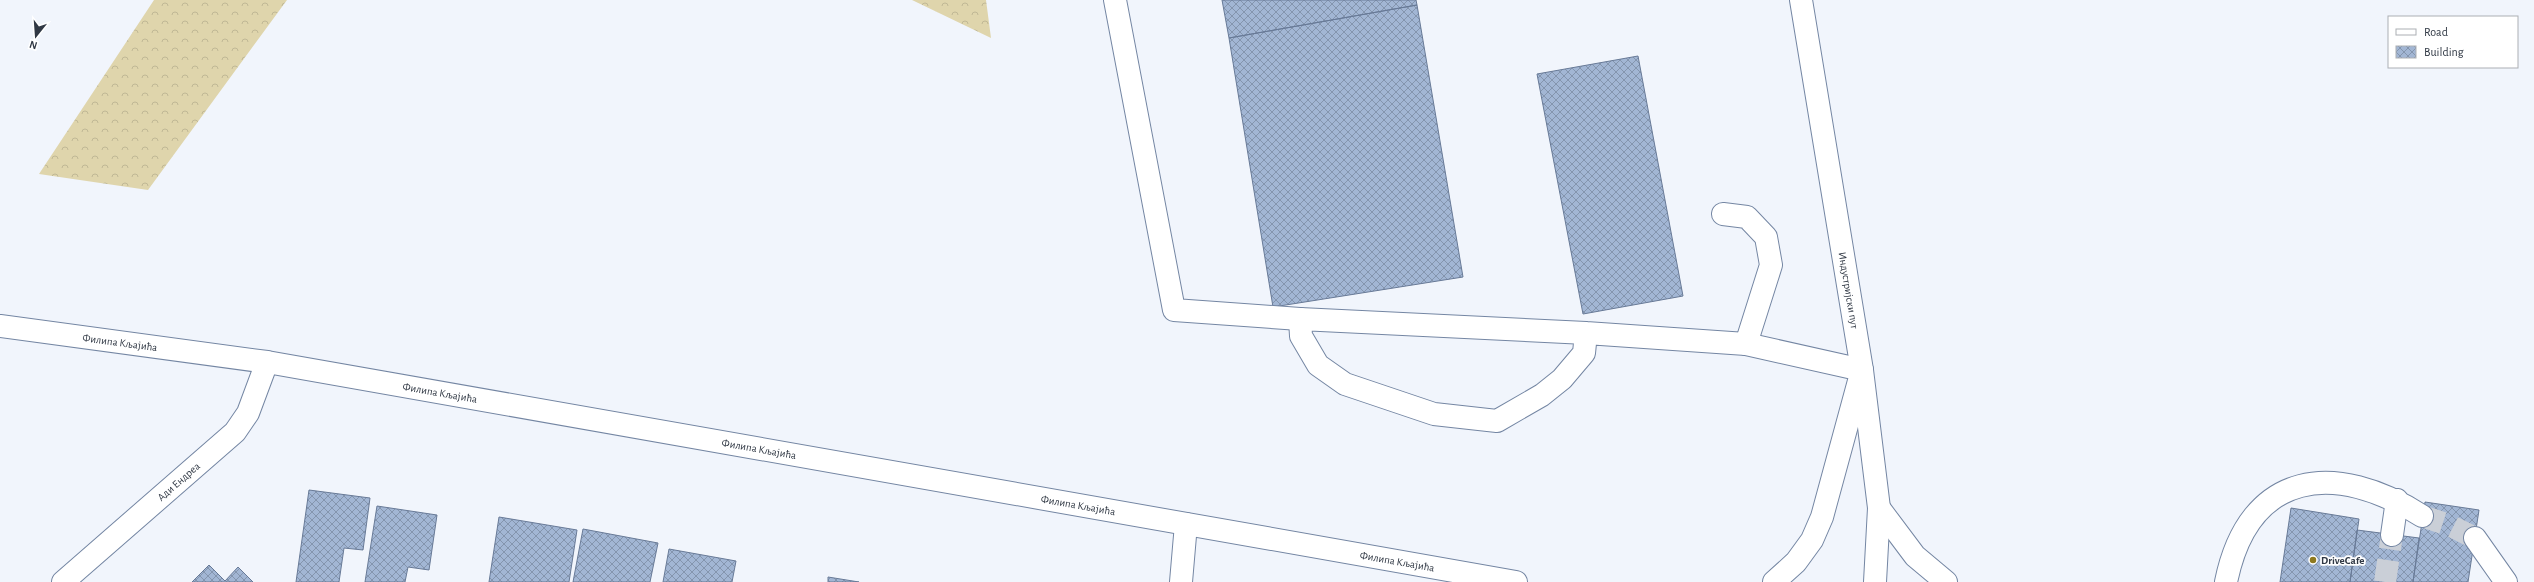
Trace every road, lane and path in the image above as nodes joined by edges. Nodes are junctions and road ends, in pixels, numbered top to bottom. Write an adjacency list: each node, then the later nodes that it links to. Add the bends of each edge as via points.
1 (1116, 0): 4 (main road, via 1174,310)
2 (1801, 0): 9 (main road, Индустријски пут)
3 (1723, 214): 7 (main road, via 1747,217 1766,236 1771,265)
4 (1300, 319): 6 (main road); 6 (main road, via 1301,336 1318,365 1345,384 1434,414 1497,421 1542,395 1562,379 1584,353)
5 (0, 326): 8 (main road, Филипа Кљајића)
6 (1586, 333): 7 (main road)
7 (1746, 344): 9 (main road)
8 (267, 362): 13 (main road, Филипа Кљајића); 16 (main road, Ади Ендреа, via 248,413 235,432)
9 (1862, 370): 11 (main road, Индустријски пут); 19 (main road, via 1822,517 1812,540 1796,562)
10 (2397, 500): 12 (main road); 14 (main road); 22 (main road, via 2344,482 2306,484 2289,490 2273,498 2259,510 2241,539)
11 (1879, 508): 20 (main road, Индустријски пут); 21 (main road, via 1915,556)
12 (2422, 516)
13 (1186, 524): 17 (main road); 18 (main road, Филипа Кљајића)
14 (2392, 535)
15 (2475, 538): 23 (main road)
16 (63, 582)
17 (1181, 582)
18 (1516, 582)
19 (1774, 582)
20 (1875, 582)
21 (1946, 582)
22 (2226, 582)
23 (2506, 582)

